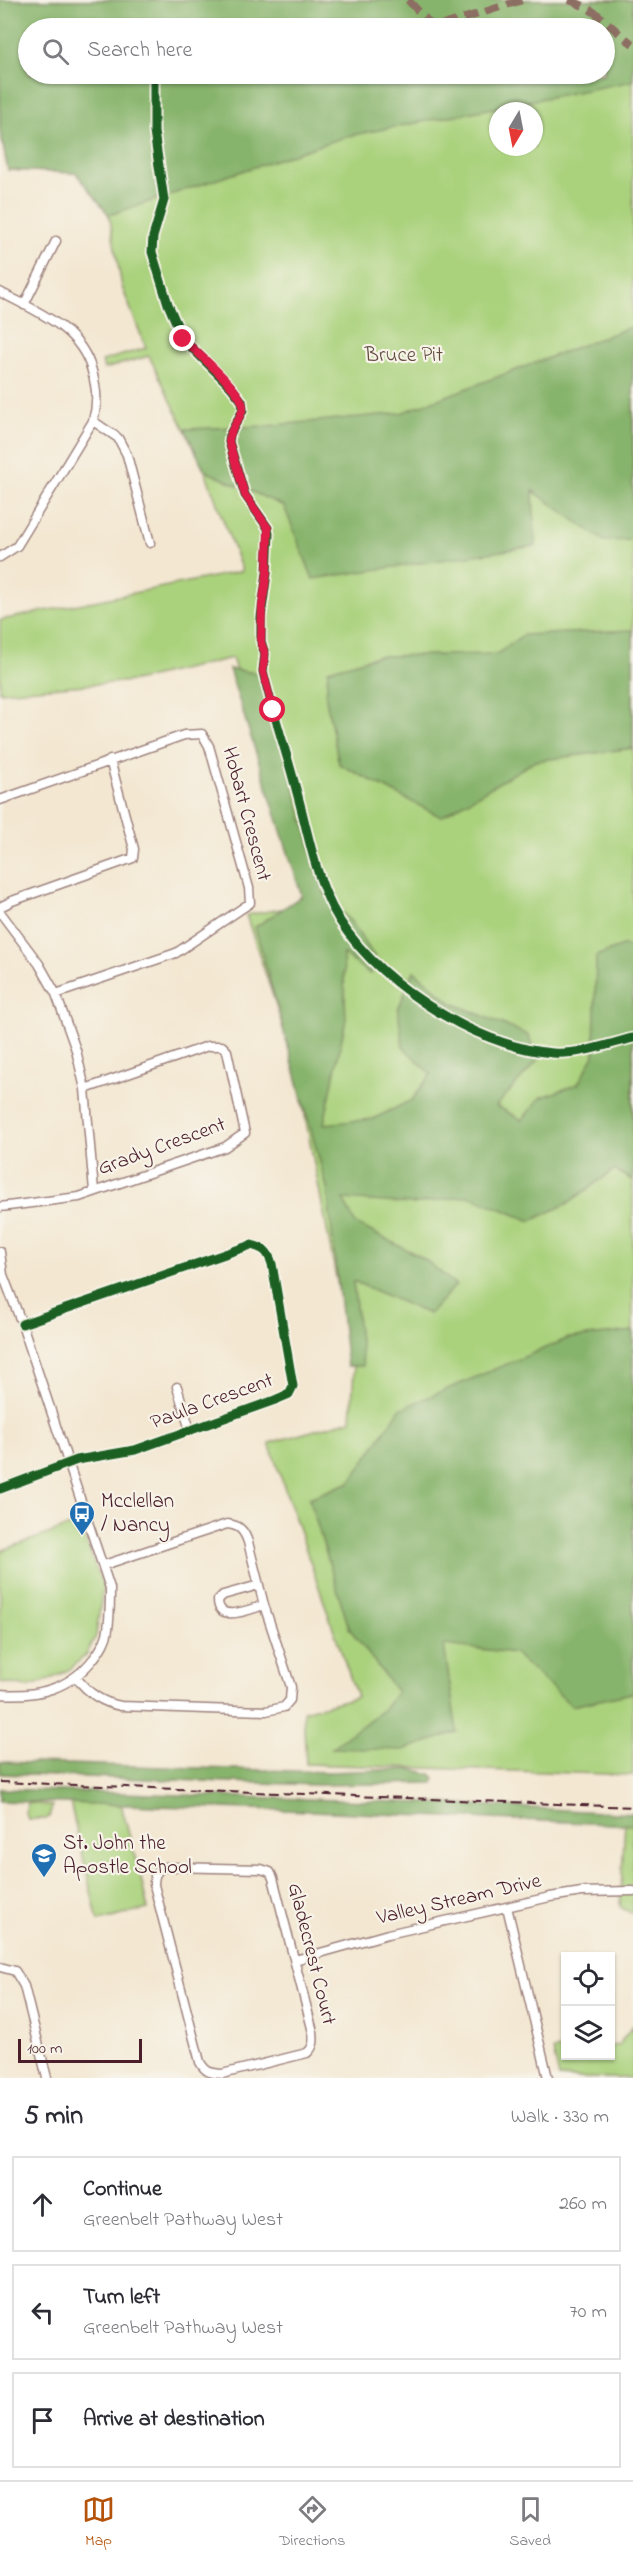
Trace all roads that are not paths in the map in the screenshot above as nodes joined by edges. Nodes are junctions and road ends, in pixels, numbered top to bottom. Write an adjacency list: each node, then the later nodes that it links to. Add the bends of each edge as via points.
1 (56, 241): 3 (street)
2 (0, 292): 3 (street)
3 (24, 305): 4 (street, via 68,331 87,353 97,388)
4 (93, 421): 5 (street, via 118,438 127,455); 6 (street, via 17,546)
5 (150, 543)
6 (0, 557)
7 (110, 760): 8 (street, Hobart Crescent); 9 (street, via 134,849 133,858 12,901); 10 (street, Hobart Crescent, via 184,735 202,734 210,746 250,903 176,953)
8 (0, 800)
9 (0, 909): 10 (street)
10 (56, 994): 11 (street)
11 (85, 1089): 12 (street); 12 (street, Grady Crescent, via 208,1046 222,1046 227,1050 245,1133 225,1147)
12 (94, 1191): 13 (street, Grady Crescent, via 79,1197)
13 (0, 1207)
14 (0, 1252): 15 (street, via 3,1275)
15 (21, 1324): 17 (street, Paula Crescent, via 251,1245 263,1248 272,1264 293,1386 289,1394 275,1400); 18 (street)
16 (177, 1387): 17 (street)
17 (190, 1430): 18 (street, Paula Crescent, via 135,1450)
18 (69, 1464): 19 (street, Paula Crescent); 20 (street)
19 (0, 1489)
20 (104, 1565): 21 (street, via 227,1524 238,1526 245,1533); 23 (street, via 110,1588 108,1632 98,1654)
21 (258, 1585): 22 (street); 22 (street, via 223,1595 218,1606 228,1615)
22 (264, 1605): 23 (street, via 291,1687 290,1700 281,1708 266,1711 121,1706 85,1689)
23 (76, 1677): 24 (street, via 40,1693)
24 (0, 1694)
25 (633, 1891): 26 (street, Valley Stream Drive, via 582,1892)
26 (507, 1907): 27 (street, Valley Stream Drive, via 393,1932); 30 (street)
27 (295, 1960): 27 (street, Gladecrest Court, via 270,1872 166,1867 154,1876 200,2062 208,2073 222,2074 311,2049 313,2032)
28 (0, 1968): 29 (street, via 15,1971 24,1986)
29 (46, 2078)
30 (548, 2078)

